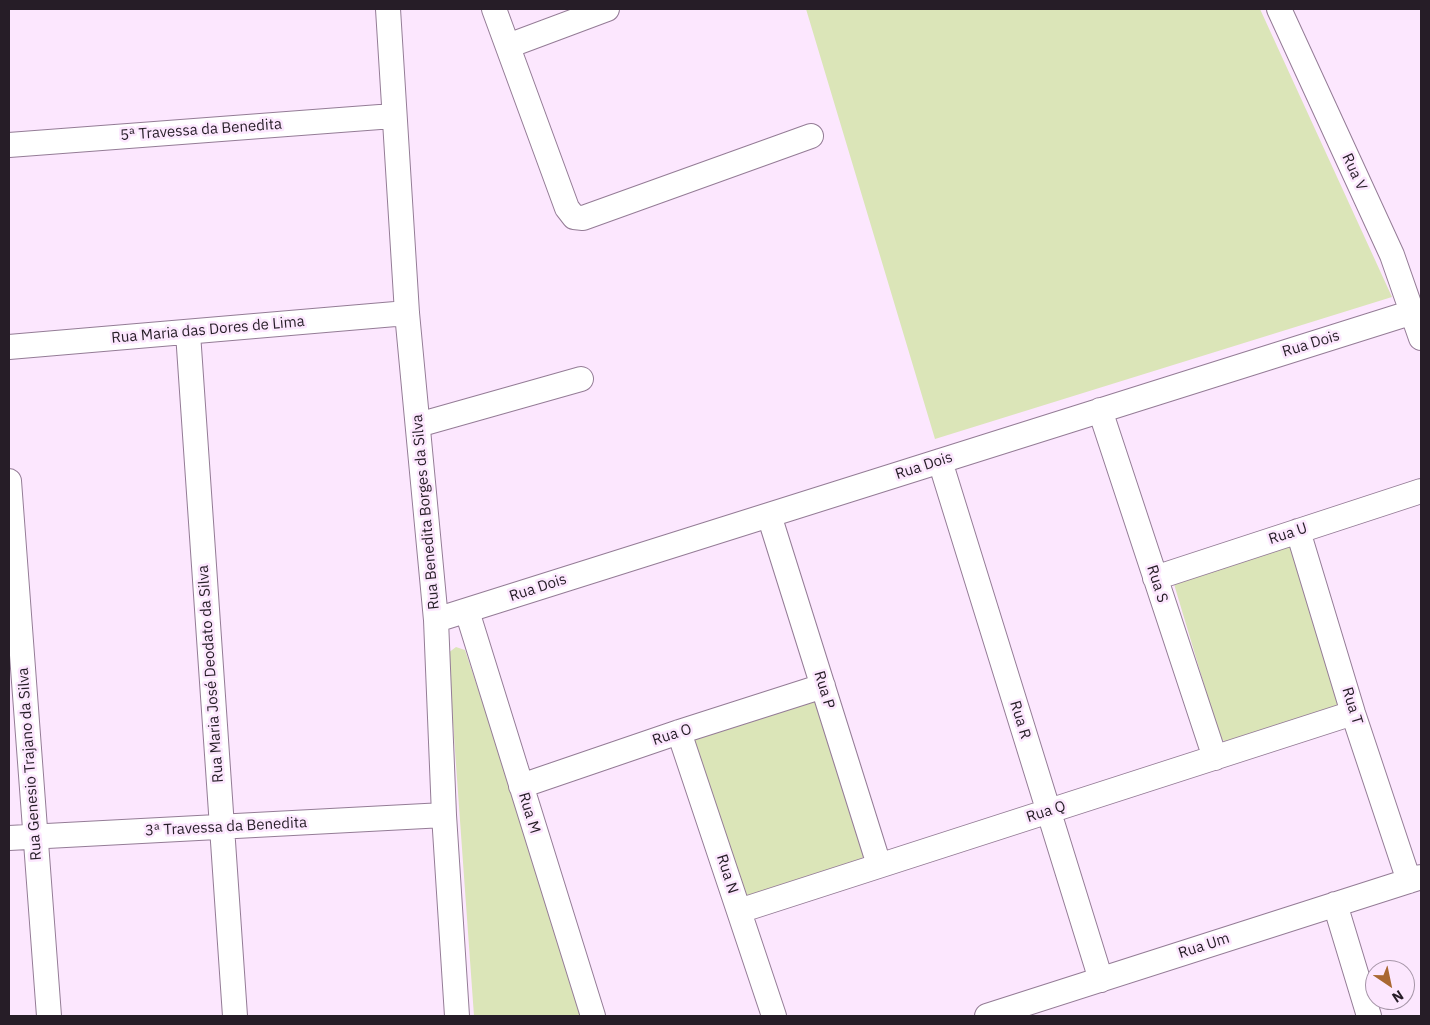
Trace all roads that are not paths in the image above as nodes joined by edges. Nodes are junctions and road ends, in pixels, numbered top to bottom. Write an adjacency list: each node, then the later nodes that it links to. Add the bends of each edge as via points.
1 (388, 9): 6 (street, Rua Benedita Borges da Silva)
2 (494, 9): 5 (street)
3 (608, 9): 5 (street)
4 (1279, 9): 9 (street, Rua V, via 1392,255)
5 (508, 46): 7 (street, via 567,208 574,217 583,218)
6 (393, 116): 8 (street, 5ª Travessa da Benedita); 10 (street, Rua Benedita Borges da Silva)
7 (811, 136)
8 (9, 145)
9 (1413, 312): 12 (street, Rua V); 15 (street, Rua Dois)
10 (407, 313): 11 (street, Rua Maria das Dores de Lima); 16 (street, Rua Benedita Borges da Silva)
11 (188, 332): 13 (street, Rua Maria das Dores de Lima); 32 (street, Rua Maria José Deodato da Silva)
12 (1421, 338)
13 (9, 347)
14 (581, 379): 16 (street)
15 (1100, 410): 17 (street, Rua Dois); 22 (street, Rua S)
16 (418, 425): 24 (street, Rua Benedita Borges da Silva)
17 (940, 460): 20 (street, Rua Dois); 30 (street, Rua R)
18 (9, 481): 33 (street, Rua Genesio Trajano da Silva)
19 (1421, 491): 21 (street, Rua U)
20 (769, 515): 23 (street, Rua Dois); 25 (street, Rua P)
21 (1298, 531): 22 (street, Rua U); 26 (street, Rua T)
22 (1155, 578): 28 (street, Rua S)
23 (467, 610): 24 (street, Rua Dois); 29 (street, Rua M)
24 (436, 620): 31 (street, Rua Benedita Borges da Silva)
25 (823, 686): 27 (street, Rua O); 35 (street, Rua P)
26 (1354, 714): 28 (street, Rua Q); 36 (street, Rua T)
27 (679, 732): 29 (street, Rua O); 38 (street, Rua N)
28 (1215, 758): 30 (street, Rua Q)
29 (521, 786): 43 (street, Rua M)
30 (1048, 812): 35 (street, Rua Q); 39 (street, Rua R)
31 (444, 815): 32 (street, 3ª Travessa da Benedita); 42 (street, Rua Benedita Borges da Silva)
32 (222, 827): 33 (street, 3ª Travessa da Benedita); 41 (street, Rua Maria José Deodato da Silva)
33 (36, 837): 34 (street, 3ª Travessa da Benedita); 40 (street, Rua Genesio Trajano da Silva)
34 (9, 838)
35 (880, 866): 38 (street, Rua Q)
36 (1415, 879): 37 (street, Rua Um)
37 (1336, 904): 39 (street, Rua Um); 46 (street)
38 (739, 911): 44 (street, Rua N)
39 (1101, 980): 45 (street, Rua Um)
40 (49, 1016)
41 (235, 1016)
42 (457, 1016)
43 (592, 1016)
44 (774, 1016)
45 (988, 1016)
46 (1369, 1016)

